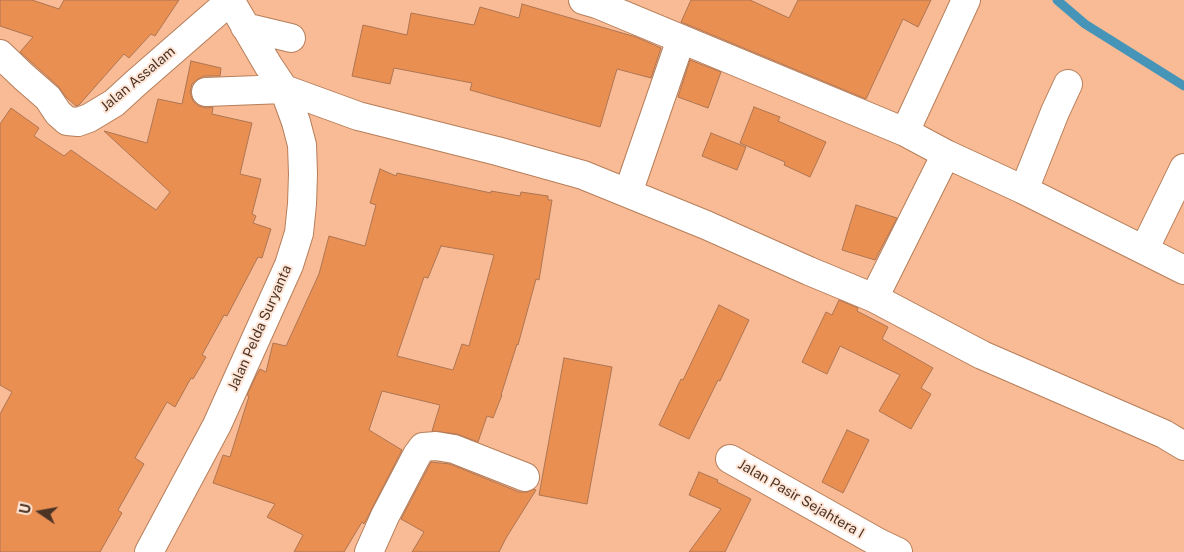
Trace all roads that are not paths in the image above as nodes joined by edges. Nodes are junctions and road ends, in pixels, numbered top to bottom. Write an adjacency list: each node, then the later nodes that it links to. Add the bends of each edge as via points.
1 (230, 0): 4 (street, Jalan Pelda Suryanta); 7 (street, Jalan Assalam, via 114,103 78,122 67,121 48,98)
2 (966, 0): 11 (street)
3 (593, 1): 6 (street)
4 (246, 27): 5 (street); 9 (street, Jalan Pelda Suryanta)
5 (292, 38)
6 (681, 39): 11 (street); 15 (street)
7 (0, 54)
8 (1068, 84): 14 (street)
9 (284, 88): 10 (street); 15 (street, via 358,116 583,175); 22 (street, Jalan Pelda Suryanta, via 302,144 299,233 289,265 217,424)
10 (206, 92)
11 (905, 132): 12 (street)
12 (946, 154): 14 (street); 18 (street)
13 (1184, 168): 16 (street)
14 (1024, 190): 16 (street)
15 (628, 193): 18 (street)
16 (1144, 250): 17 (street)
17 (1184, 270)
18 (874, 298): 19 (street, via 982,355 1164,434)
19 (1184, 446)
20 (730, 459): 24 (street, Jalan Pasir Sejahtera I)
21 (525, 476): 23 (street, via 454,449 423,448)
22 (149, 552)
23 (368, 552)
24 (898, 552)

